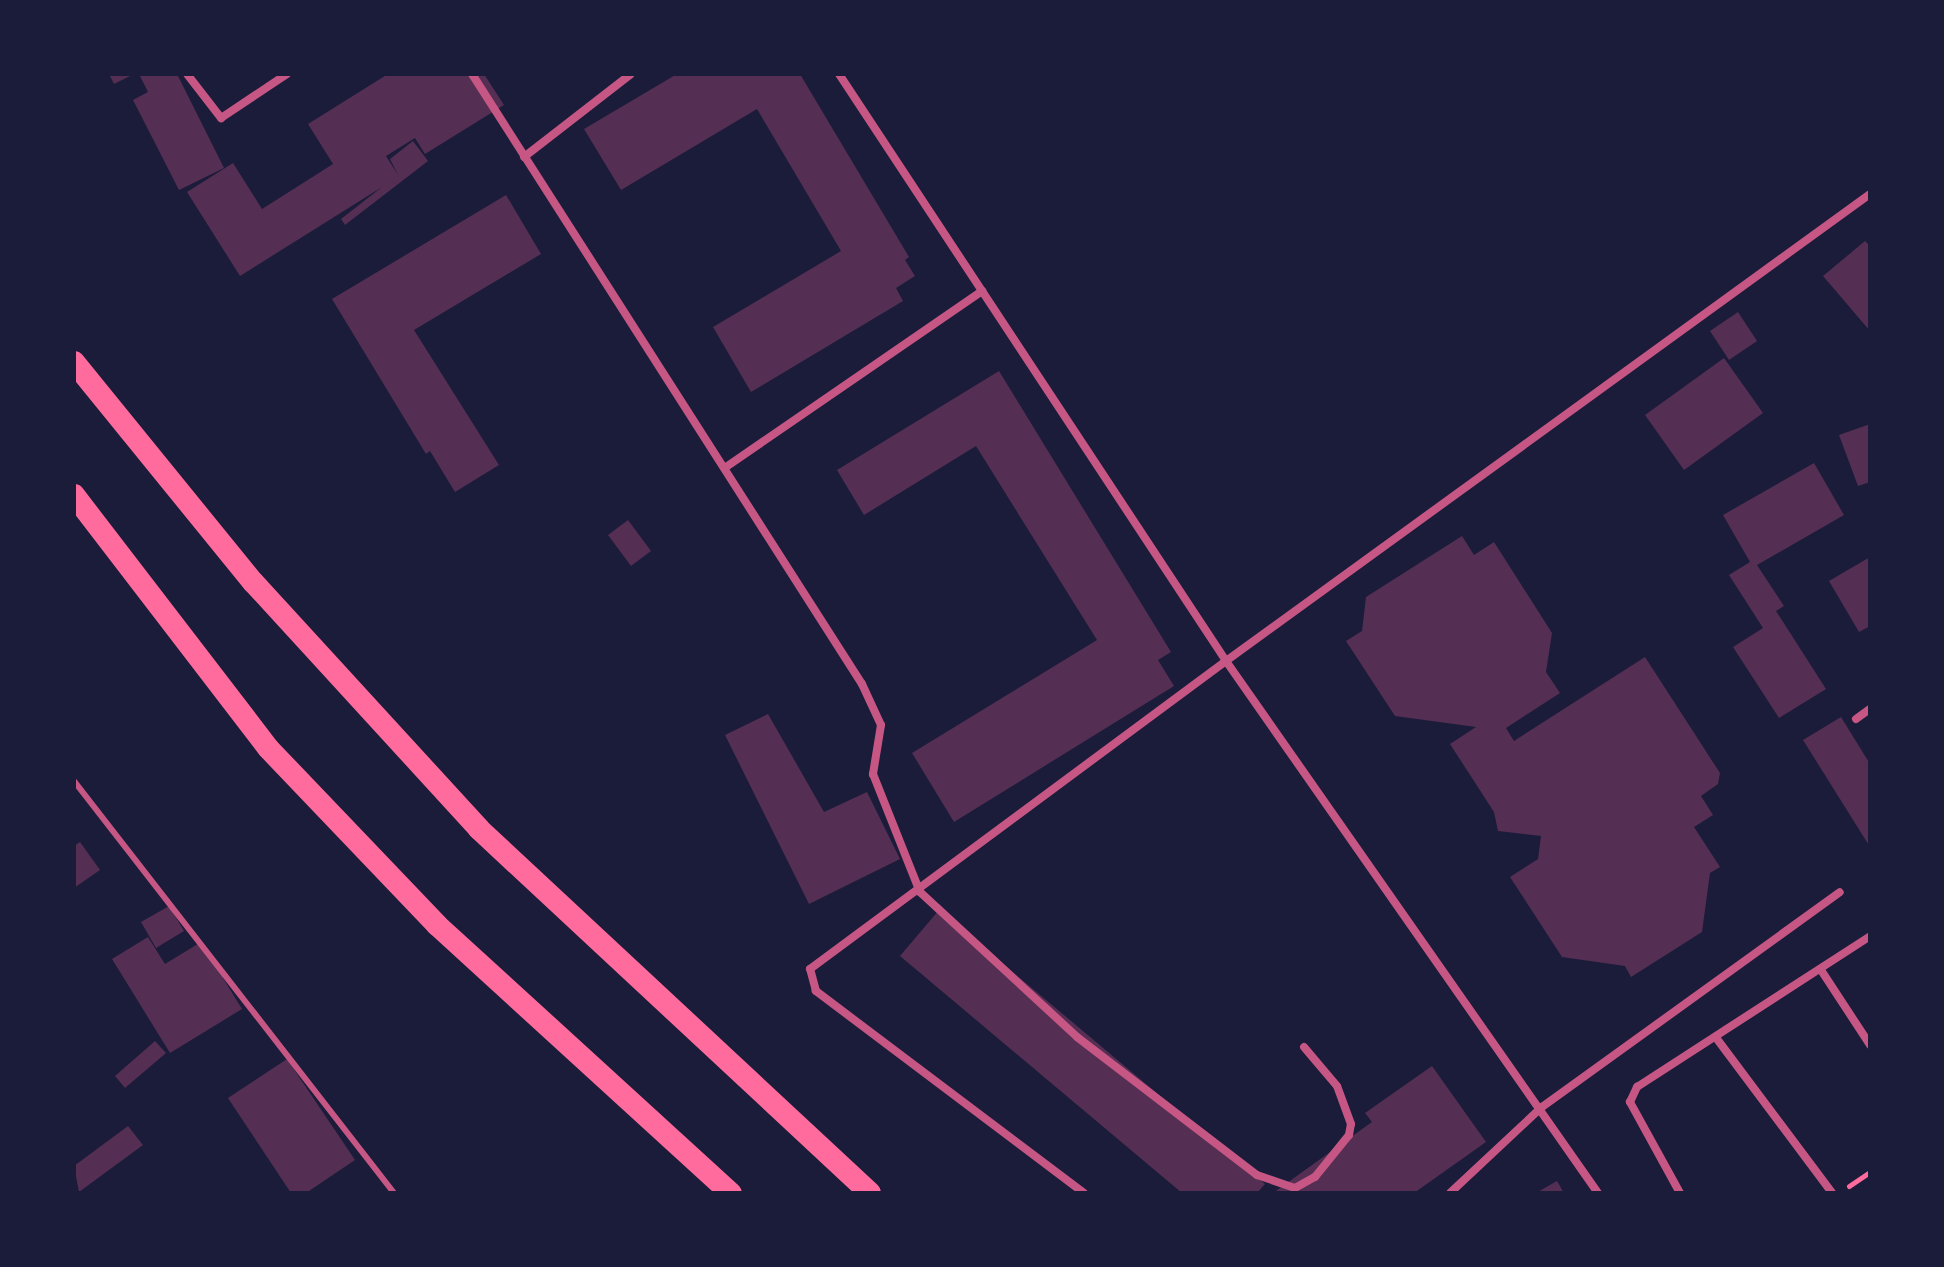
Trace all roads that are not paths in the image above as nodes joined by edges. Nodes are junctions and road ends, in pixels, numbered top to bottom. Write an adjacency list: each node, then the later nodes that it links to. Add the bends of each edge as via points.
1 (187, 74): 2 (street, via 221,118)
2 (287, 74)
3 (472, 74): 6 (street)
4 (631, 74): 6 (street)
5 (839, 74): 8 (street)
6 (524, 157): 10 (street)
7 (1870, 194): 12 (street)
8 (982, 291): 10 (street); 12 (street)
9 (74, 362): 26 (highway, via 253,582 479,829)
10 (726, 467): 16 (street, via 881,725 873,774)
11 (74, 495): 25 (highway, via 268,748 437,925)
12 (1226, 661): 16 (street); 23 (street)
13 (1870, 709): 14 (street)
14 (1856, 719)
15 (74, 781): 24 (lane)
16 (920, 892): 22 (street, via 1077,1037 1257,1175 1295,1188 1315,1177 1349,1135 1351,1124 1337,1086); 27 (street, via 815,961 809,975 812,986)
17 (1840, 892): 23 (street)
18 (1870, 936): 19 (street)
19 (1821, 970): 20 (street); 21 (street)
20 (1717, 1039): 30 (street, via 1637,1087 1630,1102); 31 (street)
21 (1870, 1045)
22 (1304, 1047)
23 (1542, 1107): 28 (street); 29 (street)
24 (394, 1193)
25 (731, 1193)
26 (870, 1193)
27 (1084, 1193)
28 (1450, 1193)
29 (1598, 1193)
30 (1680, 1193)
31 (1832, 1193)

